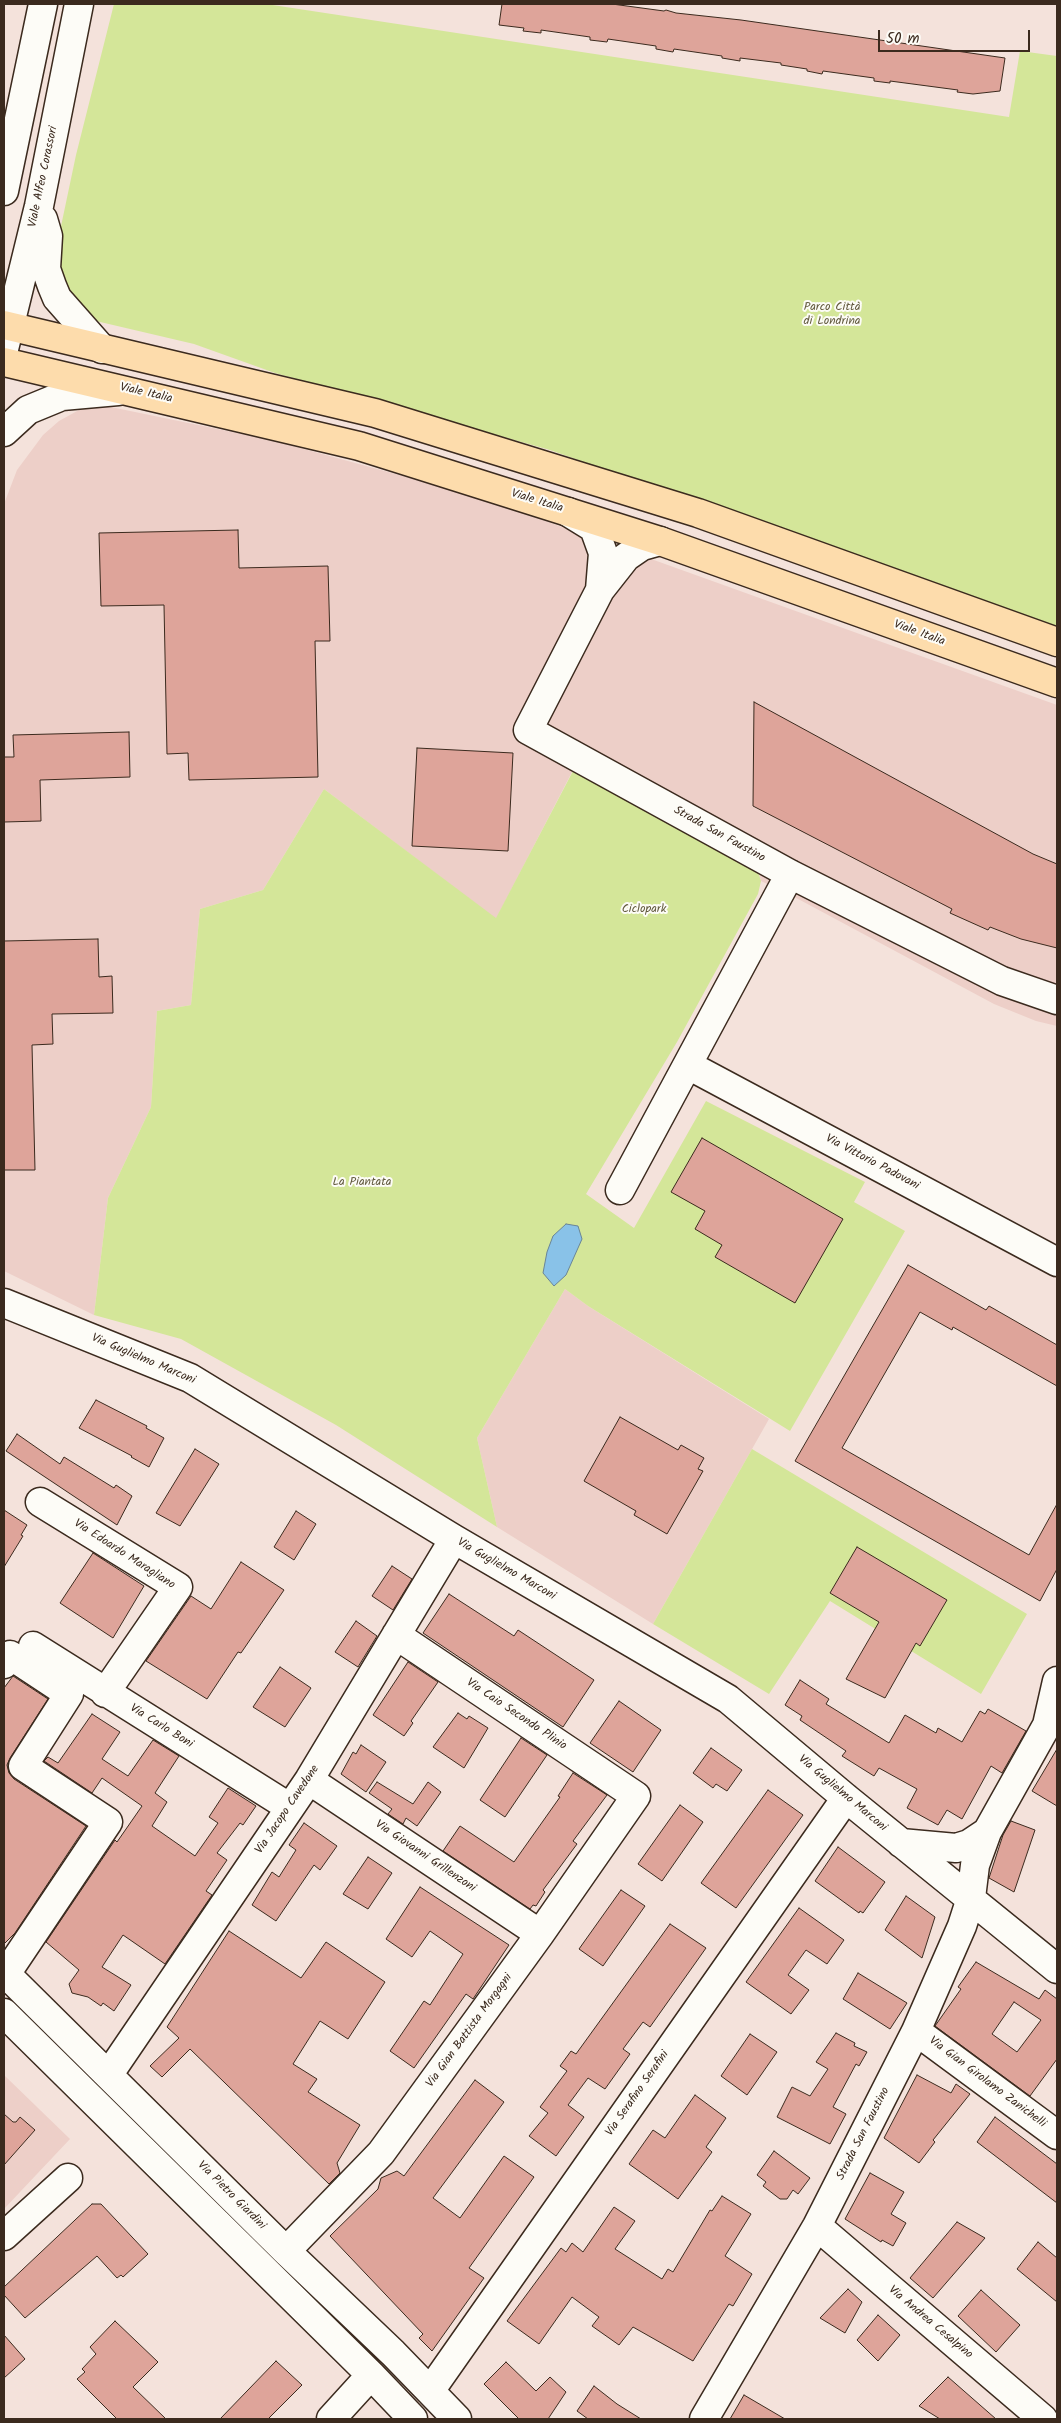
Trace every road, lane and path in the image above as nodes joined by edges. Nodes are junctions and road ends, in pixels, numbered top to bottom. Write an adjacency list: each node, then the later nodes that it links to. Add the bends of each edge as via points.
1 (42, 4): 3 (street)
2 (79, 4): 4 (street, Viale Alfeo Corassori)
3 (5, 181)
4 (39, 206): 5 (street, Viale Alfeo Corassori); 6 (street, via 48,236 46,270 57,298)
5 (5, 333): 6 (main road)
6 (102, 349): 13 (main road, via 375,413 698,513)
7 (4, 362): 8 (main road, Viale Italia)
8 (130, 390): 9 (street, via 62,396 28,410); 10 (main road, Viale Italia, via 358,446)
9 (4, 432)
10 (565, 511): 11 (main road, Viale Italia); 12 (street, Strada San Faustino, via 594,528 603,553)
11 (660, 541): 12 (street, Strada San Faustino, via 642,546 626,556); 14 (main road, Viale Italia)
12 (600, 590): 15 (street, Strada San Faustino, via 528,730)
13 (1057, 642)
14 (1057, 683)
15 (790, 874): 16 (street, Strada San Faustino, via 1002,981); 17 (street)
16 (1057, 1000)
17 (688, 1065): 18 (street); 19 (street, Via Vittorio Padovani)
18 (620, 1190)
19 (1057, 1262)
20 (4, 1303): 22 (street, Via Guglielmo Marconi, via 190,1378)
21 (40, 1502): 26 (street, Via Edoardo Maragliano, via 178,1587)
22 (454, 1539): 23 (street, Via Jacopo Cavedone); 29 (street, Via Guglielmo Marconi, via 728,1699)
23 (396, 1635): 27 (street, Via Jacopo Cavedone); 28 (street, Via Caio Secondo Plinio)
24 (15, 1655): 26 (street, Via Carlo Boni); 36 (street, Via Pietro Giardini, via 69,1694 23,1766 108,1822)
25 (1056, 1689): 31 (street, Strada San Faustino, via 1047,1726)
26 (105, 1693): 30 (street, Via Carlo Boni)
27 (309, 1780): 30 (street, Via Jacopo Cavedone); 34 (street, Via Giovanni Grillenzoni)
28 (636, 1796): 34 (street, Via Gian Battista Morgagni)
29 (846, 1798): 32 (street, Via Guglielmo Marconi); 46 (street, Via Serafino Serafini)
30 (289, 1807): 39 (street, Via Jacopo Cavedone)
31 (988, 1832): 32 (street, via 956,1848); 33 (street, Strada San Faustino, via 976,1865)
32 (901, 1843): 33 (street, Via Guglielmo Marconi)
33 (971, 1898): 35 (street, Via Guglielmo Marconi); 38 (street, Strada San Faustino)
34 (540, 1934): 44 (street, Via Gian Battista Morgagni, via 381,2153)
35 (1057, 1969)
36 (5, 1973): 39 (street, Via Pietro Giardini)
37 (4, 2013): 45 (street)
38 (916, 2031): 40 (street, Via Gian Girolamo Zanichelli); 42 (street, Strada San Faustino)
39 (109, 2074): 44 (street, Via Pietro Giardini)
40 (1057, 2135)
41 (68, 2178): 43 (street)
42 (816, 2226): 50 (street, Strada San Faustino); 51 (street, Via Andrea Cesalpino)
43 (4, 2236)
44 (286, 2251): 46 (street, Via Pietro Giardini)
45 (371, 2375): 47 (street); 48 (street)
46 (430, 2391): 49 (street, Via Pietro Giardini)
47 (331, 2419)
48 (413, 2419)
49 (457, 2419)
50 (704, 2419)
51 (1043, 2419)

